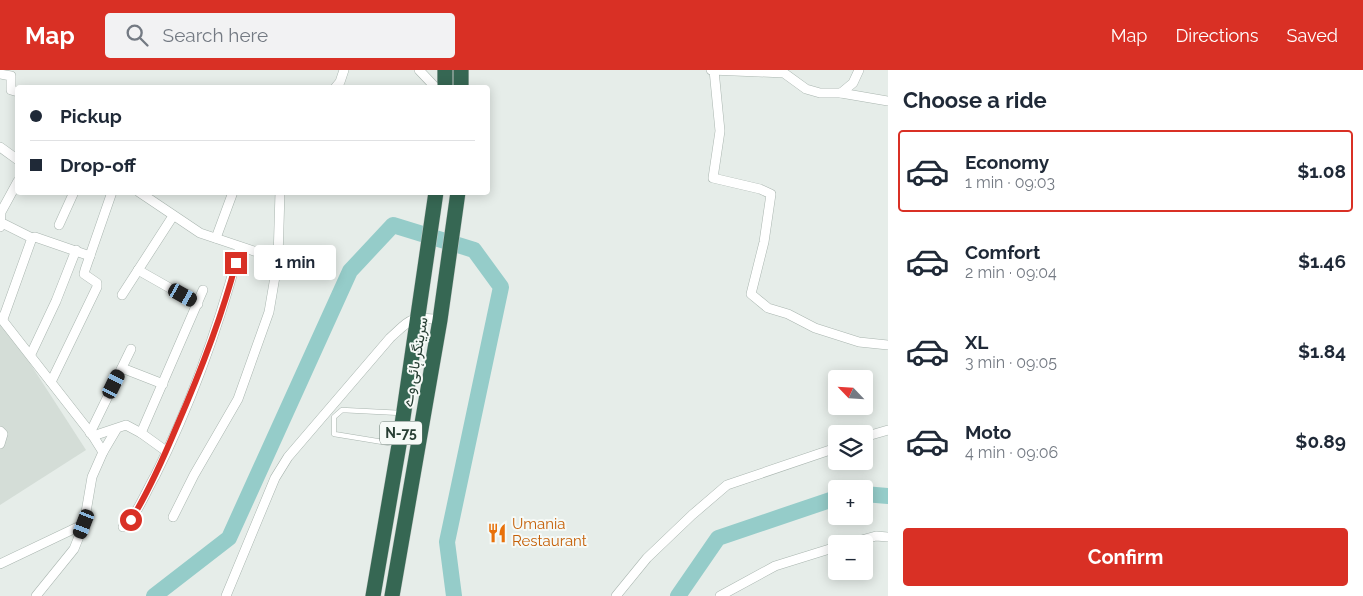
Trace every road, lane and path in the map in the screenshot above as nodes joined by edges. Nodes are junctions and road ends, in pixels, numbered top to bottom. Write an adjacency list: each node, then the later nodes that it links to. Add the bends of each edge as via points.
1 (344, 70): 8 (street)
2 (420, 70): 9 (street)
3 (445, 70): 10 (highway)
4 (461, 70): 11 (highway)
5 (859, 70): 13 (street, via 853,83)
6 (713, 71): 13 (street, via 784,73 806,89); 41 (street, via 720,131 713,178 772,194 751,294 768,308 815,328 859,342)
7 (0, 74): 12 (street, via 11,76 11,90)
8 (337, 85)
9 (433, 85)
10 (445, 85)
11 (461, 85)
12 (15, 91)
13 (841, 93): 14 (street)
14 (888, 101)
15 (0, 147): 16 (street)
16 (15, 158)
17 (15, 186): 26 (street, via 1,212)
18 (73, 195): 27 (street)
19 (111, 195): 32 (street)
20 (143, 195): 25 (street)
21 (232, 195): 29 (street)
22 (280, 195): 33 (street)
23 (458, 195): 40 (highway, سرینگر ہائی وے / N-75)
24 (436, 198): 38 (highway, سرینگر ہائی وے / N-75)
25 (173, 216): 29 (street, via 194,230); 34 (street)
26 (1, 225): 28 (street)
27 (58, 225)
28 (32, 238): 31 (street); 39 (street)
29 (216, 238): 30 (street)
30 (240, 247): 33 (street); 56 (street, via 206,358)
31 (76, 250): 32 (street); 43 (street)
32 (90, 256): 45 (street, via 84,274 97,283 97,287)
33 (278, 259): 59 (street, via 269,312 238,398)
34 (138, 270): 36 (street); 37 (street)
35 (203, 290): 37 (street)
36 (122, 295)
37 (198, 304): 46 (street)
38 (419, 316): 40 (street); 47 (highway, سرینگر ہائی وے / N-75); 67 (street, via 390,338 288,457 266,497)
39 (1, 318): 43 (street)
40 (440, 320): 69 (highway, سرینگر ہائی وے / N-75)
41 (888, 345)
42 (131, 349): 44 (street)
43 (31, 354): 45 (street)
44 (122, 368): 46 (street); 52 (street)
45 (51, 382): 52 (street)
46 (163, 384): 51 (street)
47 (404, 413): 55 (highway, سرینگر ہائی وے / N-75); 55 (lane, via 342,410 336,413 334,422 334,434 339,436)
48 (116, 430): 51 (street, via 126,425); 52 (street); 58 (street)
49 (888, 430): 53 (street)
50 (0, 431): 54 (street, via 3,434)
51 (141, 433): 56 (street)
52 (92, 434): 58 (street)
53 (873, 434)
54 (0, 444)
55 (399, 445): 68 (highway, سرینگر ہائی وے / N-75)
56 (166, 451): 61 (street, via 135,514)
57 (828, 451): 70 (street, via 727,485 647,558)
58 (103, 452): 60 (street, via 92,476)
59 (173, 517)
60 (84, 524): 65 (street); 66 (street, via 74,549)
61 (123, 527)
62 (873, 537): 63 (street)
63 (888, 537)
64 (828, 549): 71 (street, via 775,566)
65 (0, 564)
66 (36, 596)
67 (226, 596)
68 (373, 596)
69 (392, 596)
70 (616, 596)
71 (720, 596)

